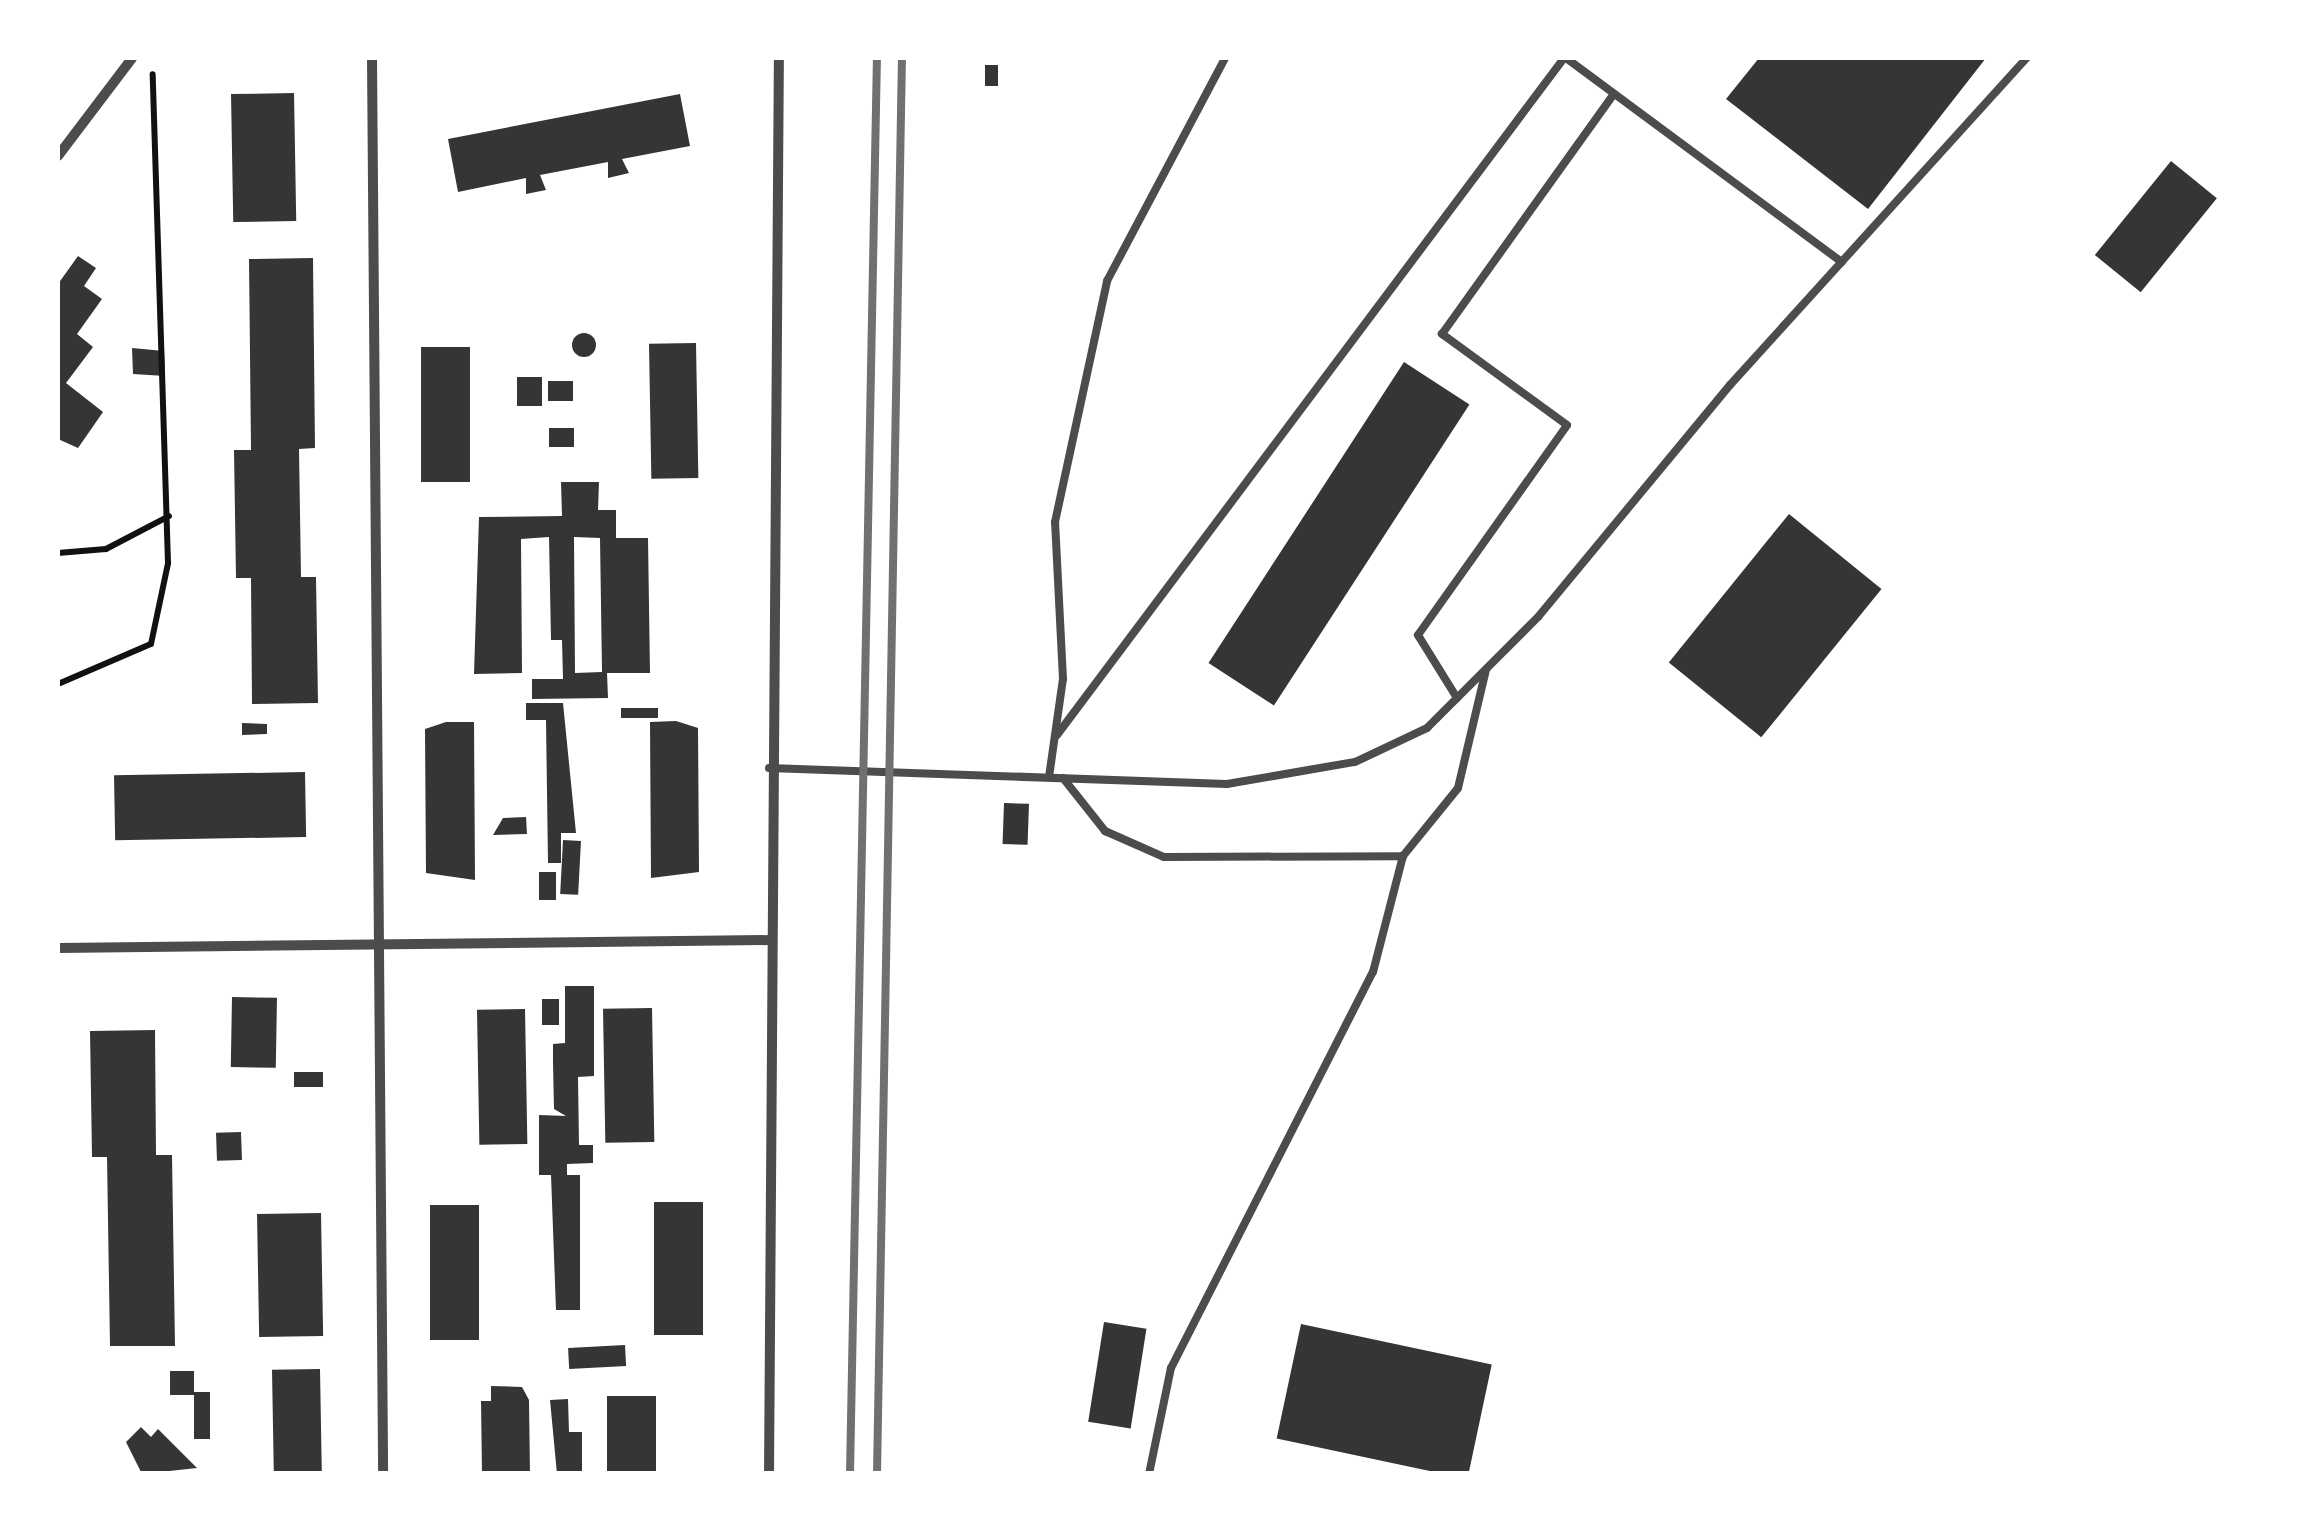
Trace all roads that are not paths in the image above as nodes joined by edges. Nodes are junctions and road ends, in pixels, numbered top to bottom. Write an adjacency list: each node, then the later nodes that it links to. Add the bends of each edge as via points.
1 (132, 58): 8 (street)
2 (372, 58): 17 (street)
3 (779, 58): 13 (street)
4 (1226, 58): 12 (lane, via 1107,280 1055,522)
5 (1565, 58): 7 (lane); 12 (lane)
6 (2027, 58): 9 (lane)
7 (1614, 94): 9 (lane); 11 (lane, via 1442,334 1567,426 1418,635)
8 (58, 156)
9 (1842, 262): 10 (lane)
10 (1486, 668): 11 (lane); 16 (lane, via 1458,788)
11 (1457, 698): 15 (lane, via 1427,728 1293,778)
12 (1057, 735): 14 (lane)
13 (769, 768): 14 (lane); 18 (street)
14 (1049, 777): 15 (lane)
15 (1063, 778): 16 (lane, via 1105,831 1164,857)
16 (1403, 856): 22 (lane, via 1373,972 1171,1368)
17 (376, 938): 18 (street); 19 (street); 20 (street)
18 (770, 940): 21 (street)
19 (58, 948)
20 (383, 1474)
21 (770, 1474)
22 (1149, 1474)

